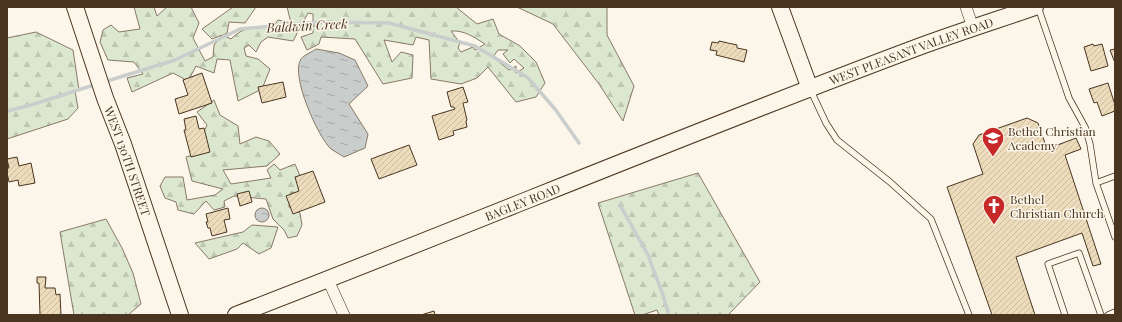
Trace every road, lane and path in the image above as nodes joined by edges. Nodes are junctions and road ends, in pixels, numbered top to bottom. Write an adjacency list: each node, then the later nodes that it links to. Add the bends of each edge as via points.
1 (75, 7): 13 (main road, WEST 130TH STREET)
2 (780, 7): 7 (main road)
3 (966, 7): 6 (street)
4 (1035, 7): 6 (main road, WEST PLEASANT VALLEY ROAD)
5 (1038, 7): 9 (lane, via 1069,98 1085,127)
6 (974, 28): 7 (main road, WEST PLEASANT VALLEY ROAD)
7 (810, 88): 11 (main road, BAGLEY ROAD); 16 (lane, via 837,140 931,219)
8 (1115, 176): 9 (lane)
9 (1096, 183): 10 (lane)
10 (1115, 237)
11 (328, 280): 14 (main road, BAGLEY ROAD); 15 (street)
12 (1115, 312): 19 (lane)
13 (180, 315)
14 (236, 315)
15 (344, 315)
16 (969, 315)
17 (1065, 315): 18 (lane, via 1048,264 1079,253)
18 (1101, 315)
19 (1108, 315)

